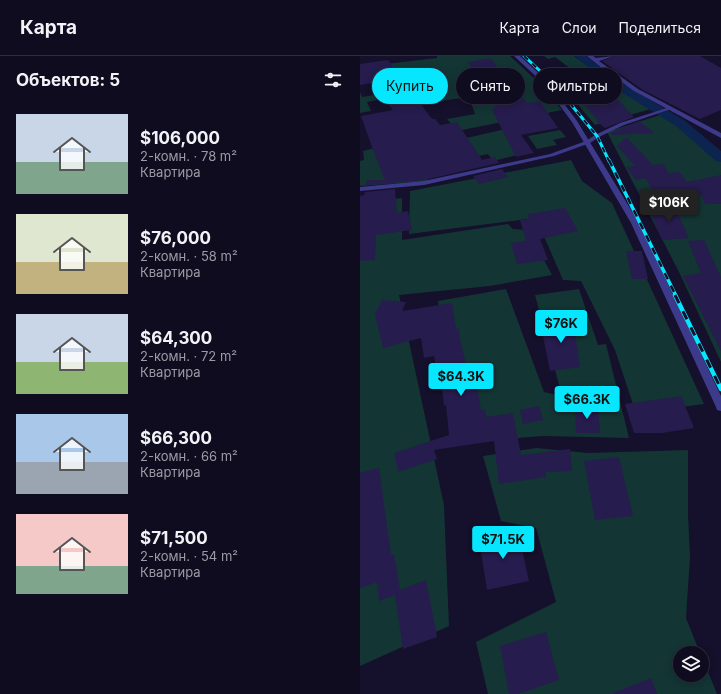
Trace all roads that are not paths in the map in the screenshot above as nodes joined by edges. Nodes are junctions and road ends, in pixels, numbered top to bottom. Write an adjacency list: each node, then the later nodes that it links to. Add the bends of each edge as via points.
1 (517, 56): 6 (street, via 544,82)
2 (611, 56): 3 (street)
3 (592, 58): 4 (street)
4 (666, 110): 5 (street); 6 (lane, via 622,124)
5 (721, 136)
6 (588, 142): 7 (lane, via 552,155 424,183); 8 (street, via 635,223)
7 (360, 189)
8 (721, 407)

